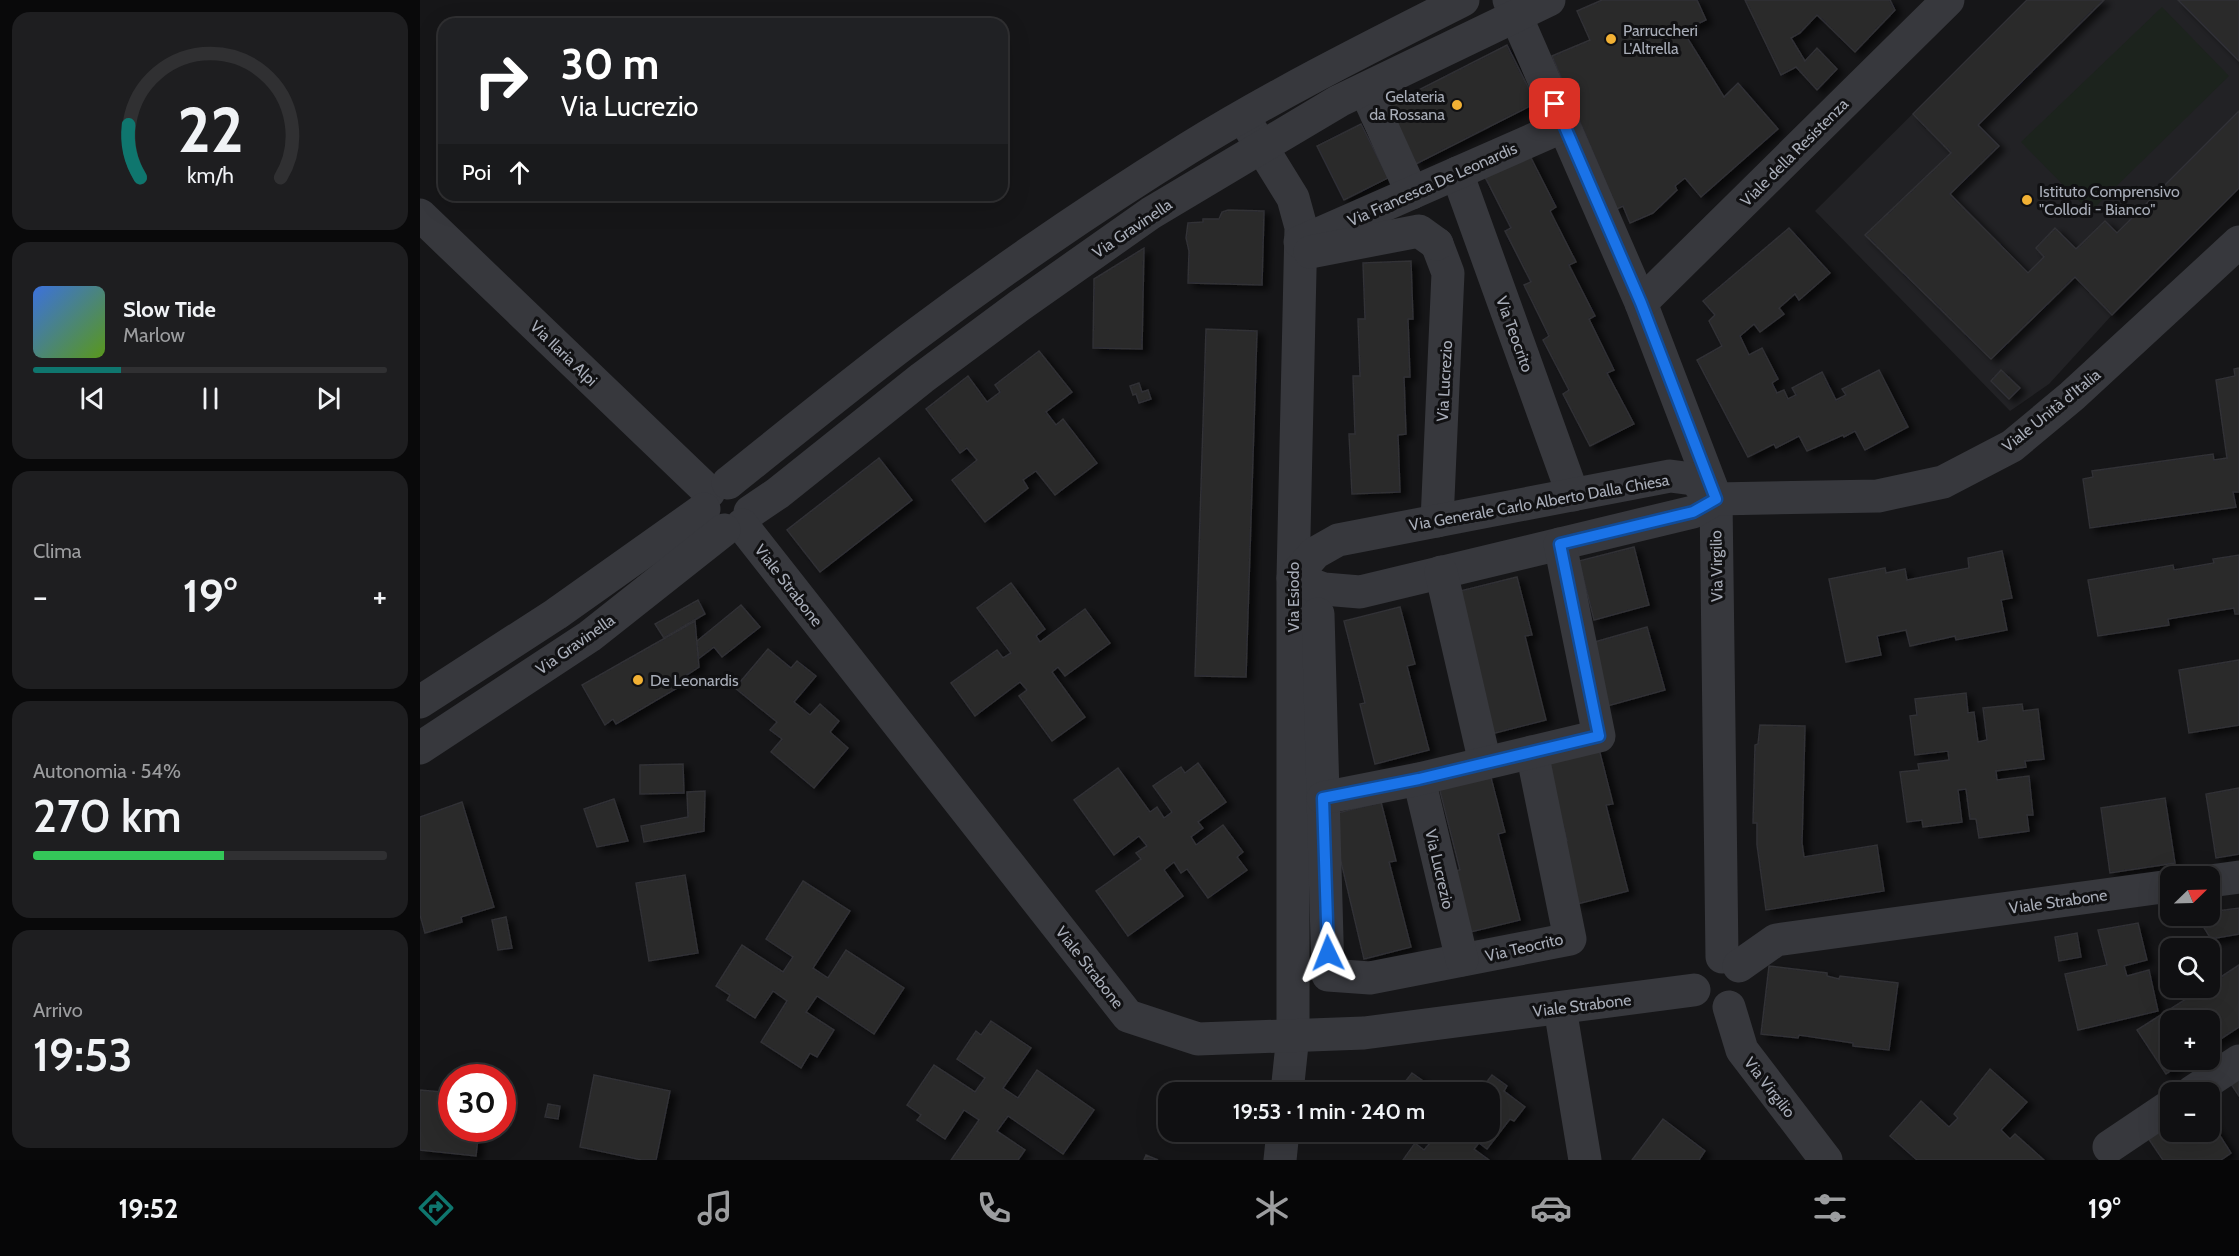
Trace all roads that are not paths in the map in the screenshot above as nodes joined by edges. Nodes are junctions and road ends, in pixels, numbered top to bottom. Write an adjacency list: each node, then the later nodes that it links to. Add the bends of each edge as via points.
1 (1463, 0): 6 (street, Via Gravinella)
2 (1549, 0): 4 (street, Via Gravinella)
3 (1948, 0): 16 (street, Viale della Resistenza)
4 (1513, 8): 5 (street, Via Gravinella); 7 (street, Via Virgilio)
5 (1365, 89): 8 (street, Via Gravinella); 10 (street)
6 (1243, 117): 8 (street, Via Esiodo); 19 (street, Via Gravinella, via 1085,215 930,325)
7 (1564, 126): 9 (street, Via Francesca De Leonardis); 16 (street, Via Virgilio)
8 (1260, 147): 14 (street, Via Esiodo, via 1293,198 1301,227); 19 (street, Via Gravinella, via 1151,213 1019,306 778,493)
9 (1457, 173): 10 (street, Via Francesca De Leonardis); 12 (street, Via Teocrito)
10 (1412, 193): 14 (street, Via Francesca De Leonardis)
11 (420, 215): 19 (street, Via Ilaria Alpi)
12 (1478, 231): 13 (street); 17 (street, Via Teocrito)
13 (1437, 244): 14 (street, Via Francesca De Leonardis, via 1419,231); 20 (street, Via Lucrezio, via 1448,273)
14 (1300, 248): 23 (street, Via Esiodo)
15 (2235, 252): 18 (street, Viale Unità d'Italia, via 2012,446 1943,483 1878,496)
16 (1641, 303): 18 (street, Via Virgilio)
17 (1573, 495): 18 (street, Via Generale Carlo Alberto Dalla Chiesa, via 1670,476 1693,479); 20 (street, Via Generale Carlo Alberto Dalla Chiesa)
18 (1716, 499): 21 (street, via 1693,512); 35 (street, Via Virgilio)
19 (726, 508): 25 (street, Via Gravinella); 26 (street, Via Gravinella, via 590,636); 40 (street, Viale Strabone, via 1128,1016 1198,1038)
20 (1437, 521): 23 (street, Via Generale Carlo Alberto Dalla Chiesa, via 1338,540 1314,553)
21 (1560, 544): 22 (street); 27 (street, via 1599,736)
22 (1441, 572): 23 (street, via 1360,592 1324,590); 28 (street)
23 (1293, 578): 40 (street, Via Esiodo)
24 (1318, 614): 30 (street, Via Esiodo)
25 (420, 702)
26 (420, 748)
27 (1532, 752): 28 (street); 34 (street, Via Teocrito, via 1570,939)
28 (1485, 763): 29 (street)
29 (1419, 779): 30 (street); 34 (street, Via Lucrezio)
30 (1323, 798): 36 (street, Via Esiodo)
31 (2239, 877): 32 (street)
32 (2220, 880)
33 (2160, 887): 35 (street, Viale Strabone, via 1776,940)
34 (1462, 960): 36 (street, Via Teocrito, via 1370,978)
35 (1730, 962): 37 (street, via 1705,961 1695,974); 38 (street, via 1745,981 1741,997)
36 (1328, 975)
37 (1694, 990): 38 (street, via 1702,1003 1714,1009); 39 (street, Viale Strabone)
38 (1729, 1007): 49 (street, Via Virgilio, via 1742,1050)
39 (1560, 1008): 40 (street, Viale Strabone, via 1364,1032); 48 (street)
40 (1293, 1035): 42 (street, Via Esiodo)
41 (2239, 1061): 43 (street)
42 (1288, 1082)
43 (2207, 1082)
44 (2160, 1113): 46 (street)
45 (1282, 1142): 47 (street)
46 (2109, 1147)
47 (1280, 1160)
48 (1585, 1160)
49 (1826, 1160)

